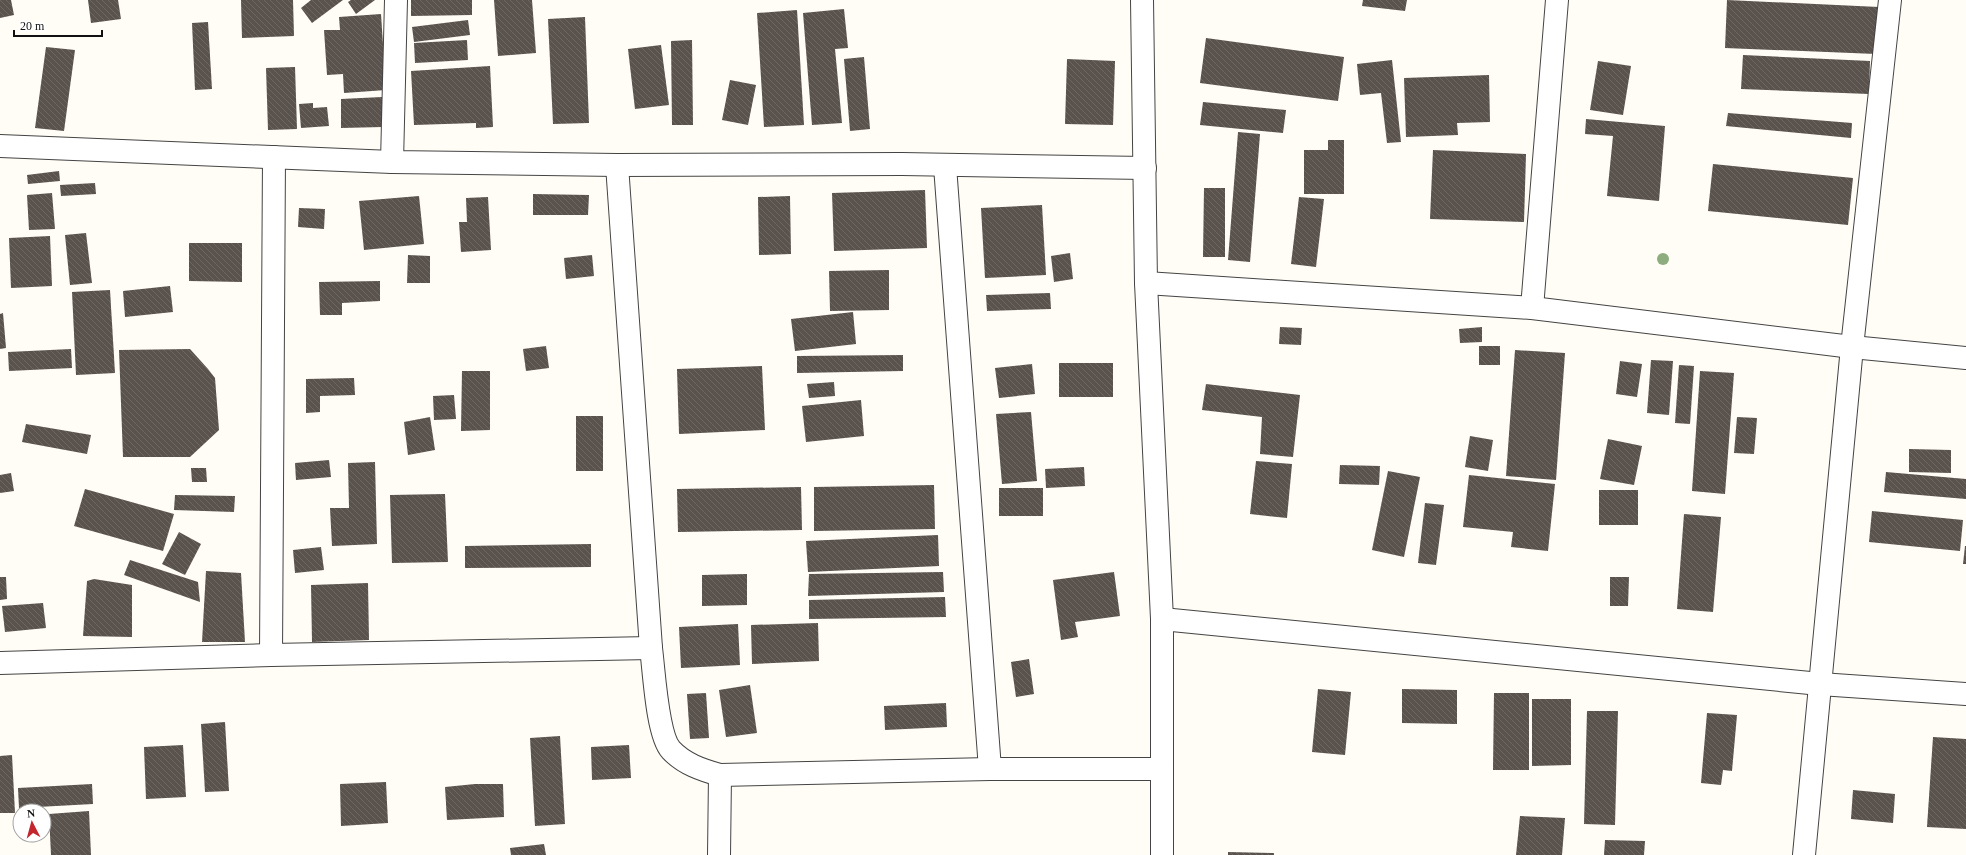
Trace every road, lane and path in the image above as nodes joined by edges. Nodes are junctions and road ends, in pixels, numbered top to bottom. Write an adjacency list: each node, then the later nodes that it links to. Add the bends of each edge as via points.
1 (396, 0): 7 (street)
2 (1142, 0): 10 (street)
3 (1557, 0): 12 (street)
4 (1890, 0): 13 (street)
5 (0, 146): 6 (street)
6 (274, 157): 7 (street); 17 (street)
7 (392, 162): 8 (street)
8 (617, 165): 9 (street); 16 (street)
9 (945, 166): 10 (street); 21 (street)
10 (1145, 168): 11 (street)
11 (1146, 283): 12 (street); 15 (street)
12 (1532, 308): 13 (street)
13 (1852, 347): 14 (street); 19 (street)
14 (1966, 358)
15 (1162, 619): 19 (street); 22 (street)
16 (651, 648): 17 (street); 23 (street, via 661,728 669,749 697,768)
17 (271, 655): 18 (street)
18 (0, 663)
19 (1820, 684): 20 (street); 26 (street)
20 (1966, 694)
21 (990, 768): 22 (street); 23 (street)
22 (1162, 768): 25 (street)
23 (720, 775): 24 (street)
24 (719, 855)
25 (1162, 855)
26 (1804, 855)

